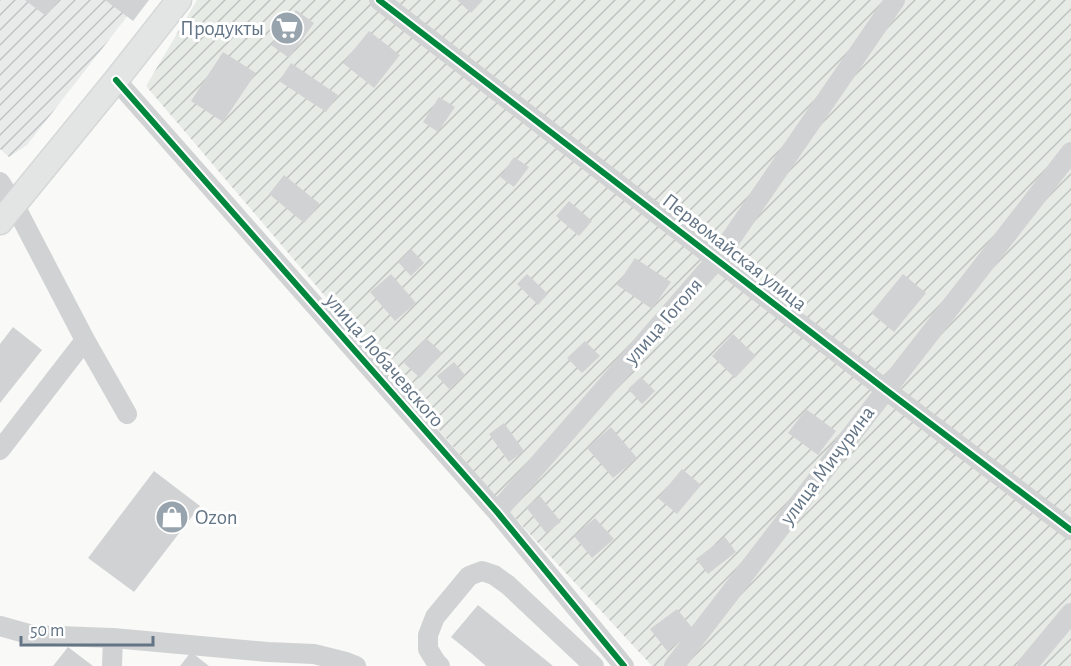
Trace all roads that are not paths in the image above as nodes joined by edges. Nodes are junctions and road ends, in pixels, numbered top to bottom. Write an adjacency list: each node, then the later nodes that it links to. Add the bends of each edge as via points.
1 (179, 0): 4 (main road)
2 (379, 0): 8 (street, Первомайская улица)
3 (895, 0): 8 (street, улица Гоголя)
4 (116, 80): 7 (main road); 13 (street, улица Лобачевского)
5 (1071, 152): 10 (street, улица Мичурина)
6 (0, 182): 7 (street)
7 (7, 213): 9 (street)
8 (717, 259): 10 (street, Первомайская улица); 13 (street, улица Гоголя)
9 (85, 340): 11 (street); 12 (street)
10 (886, 390): 14 (street, Первомайская улица); 24 (street, улица Мичурина)
11 (127, 414)
12 (0, 450)
13 (498, 512): 23 (street, улица Лобачевского)
14 (1071, 530)
15 (1071, 613): 25 (street)
16 (0, 626): 17 (street, via 32,634)
17 (113, 639): 18 (street); 19 (street)
18 (263, 659): 20 (street, via 314,654)
19 (112, 666)
20 (356, 666)
21 (440, 666): 22 (street, via 428,649 435,617 469,576 482,571 508,585)
22 (594, 666)
23 (624, 666)
24 (674, 666)
25 (1027, 666)

